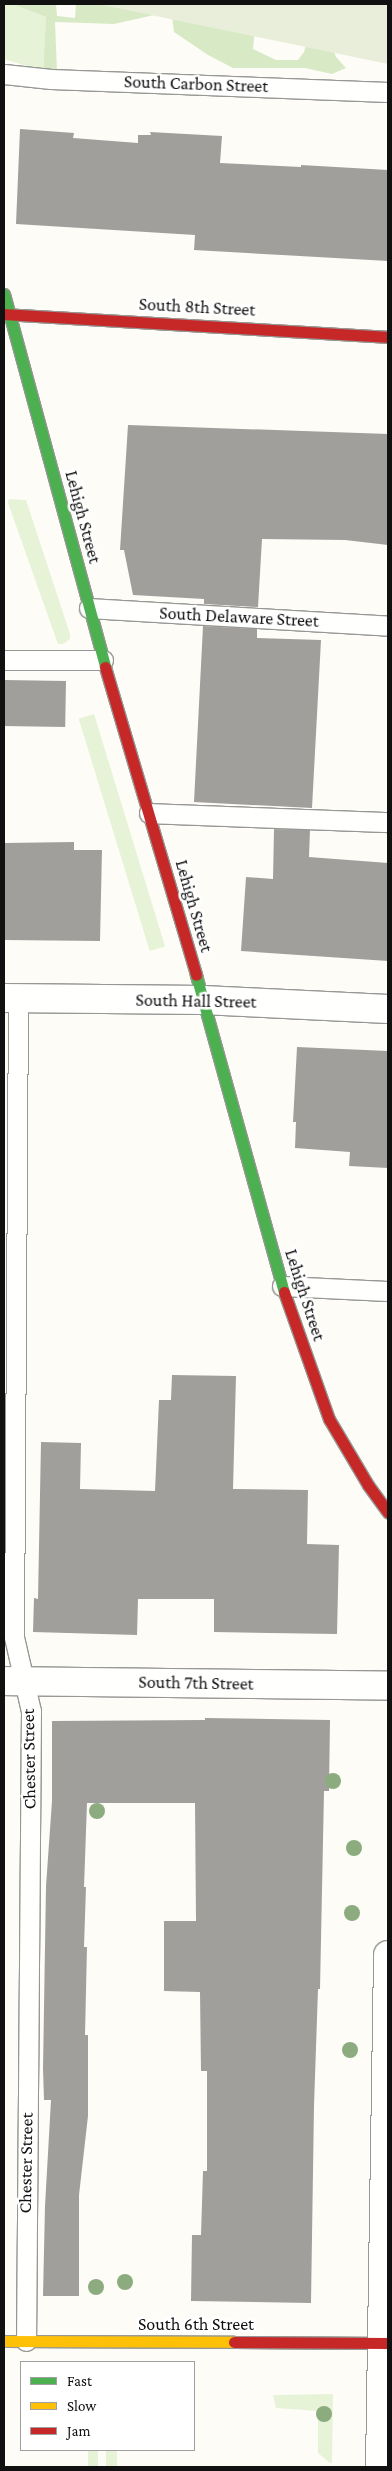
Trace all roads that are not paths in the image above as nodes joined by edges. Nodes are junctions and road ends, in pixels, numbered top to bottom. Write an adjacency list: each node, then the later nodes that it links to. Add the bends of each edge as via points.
1 (4, 74): 2 (lane, South Carbon Street, via 51,79)
2 (388, 92)
3 (4, 294): 4 (main road, Lehigh Street)
4 (7, 314): 5 (main road, South 8th Street); 6 (main road, Lehigh Street)
5 (388, 336)
6 (89, 608): 7 (lane, South Delaware Street); 9 (main road, Lehigh Street)
7 (388, 626)
8 (4, 660): 9 (lane)
9 (103, 660): 10 (main road, Lehigh Street)
10 (149, 813): 11 (lane); 13 (main road, Lehigh Street)
11 (388, 822)
12 (11, 998): 13 (street, South Hall Street); 18 (lane, Chester Street)
13 (203, 1000): 14 (street, South Hall Street); 15 (main road, Lehigh Street)
14 (388, 1009)
15 (282, 1286): 16 (lane); 17 (main road, Lehigh Street, via 329,1419)
16 (388, 1291)
17 (388, 1512)
18 (14, 1681): 19 (street, South 7th Street); 22 (lane, Chester Street, via 31,1711)
19 (388, 1686)
20 (388, 1956): 23 (street)
21 (4, 2341): 22 (main road, South 6th Street)
22 (26, 2341): 23 (main road, South 6th Street)
23 (385, 2343): 24 (street)
24 (380, 2467)

